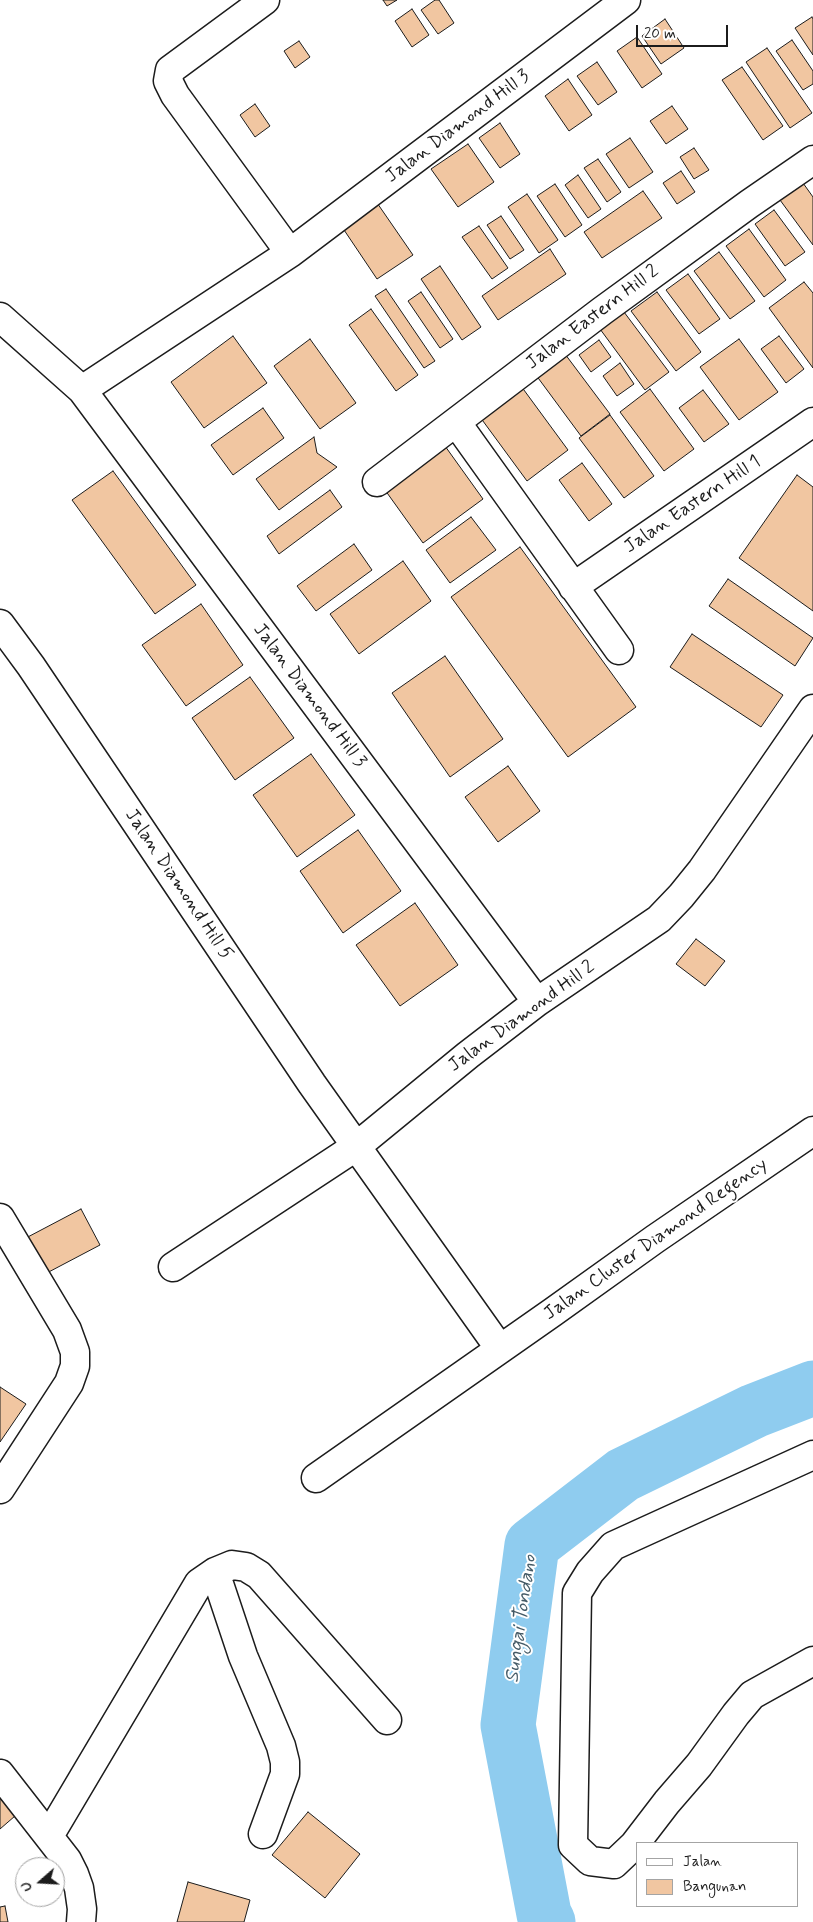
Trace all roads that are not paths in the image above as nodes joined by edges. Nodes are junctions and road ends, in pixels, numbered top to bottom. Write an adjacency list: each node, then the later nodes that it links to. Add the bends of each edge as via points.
1 (265, 0): 4 (street, via 170,70 168,81)
2 (626, 0): 4 (street, Jalan Diamond Hill 3)
3 (813, 160): 7 (street, Jalan Eastern Hill 2, via 741,209)
4 (290, 253): 6 (street, Jalan Diamond Hill 3)
5 (0, 317): 6 (street, Jalan Diamond Hill 3)
6 (82, 390): 14 (street, Jalan Diamond Hill 3)
7 (456, 422): 9 (street, Jalan Eastern Hill 2); 10 (street)
8 (813, 422): 10 (street, Jalan Eastern Hill 1)
9 (378, 482)
10 (573, 587): 12 (street)
11 (0, 624): 16 (street, Jalan Diamond Hill 5, via 312,1084)
12 (619, 650)
13 (813, 709): 14 (street, Jalan Diamond Hill 2, via 702,870 671,908)
14 (537, 1002): 16 (street, Jalan Diamond Hill 2)
15 (813, 1131): 19 (street, Jalan Cluster Diamond Regency)
16 (358, 1146): 18 (street, Jalan Diamond Hill 2); 19 (street)
17 (0, 1218): 22 (street, via 67,1330 75,1352 75,1366 70,1383)
18 (173, 1267)
19 (500, 1348): 21 (street, Jalan Cluster Diamond Regency)
20 (813, 1455): 30 (street, via 613,1546 590,1572 577,1594 573,1845 590,1861 614,1864)
21 (316, 1478)
22 (0, 1489)
23 (214, 1572): 25 (street, via 232,1565 246,1567 258,1576); 27 (street, via 285,1762 285,1774); 28 (street, via 199,1583)
24 (813, 1661): 29 (street, via 752,1695)
25 (387, 1720)
26 (0, 1774): 28 (street)
27 (263, 1834)
28 (49, 1836): 31 (street, via 74,1874 82,1909)
29 (636, 1842)
30 (636, 1842)
31 (81, 1922)

